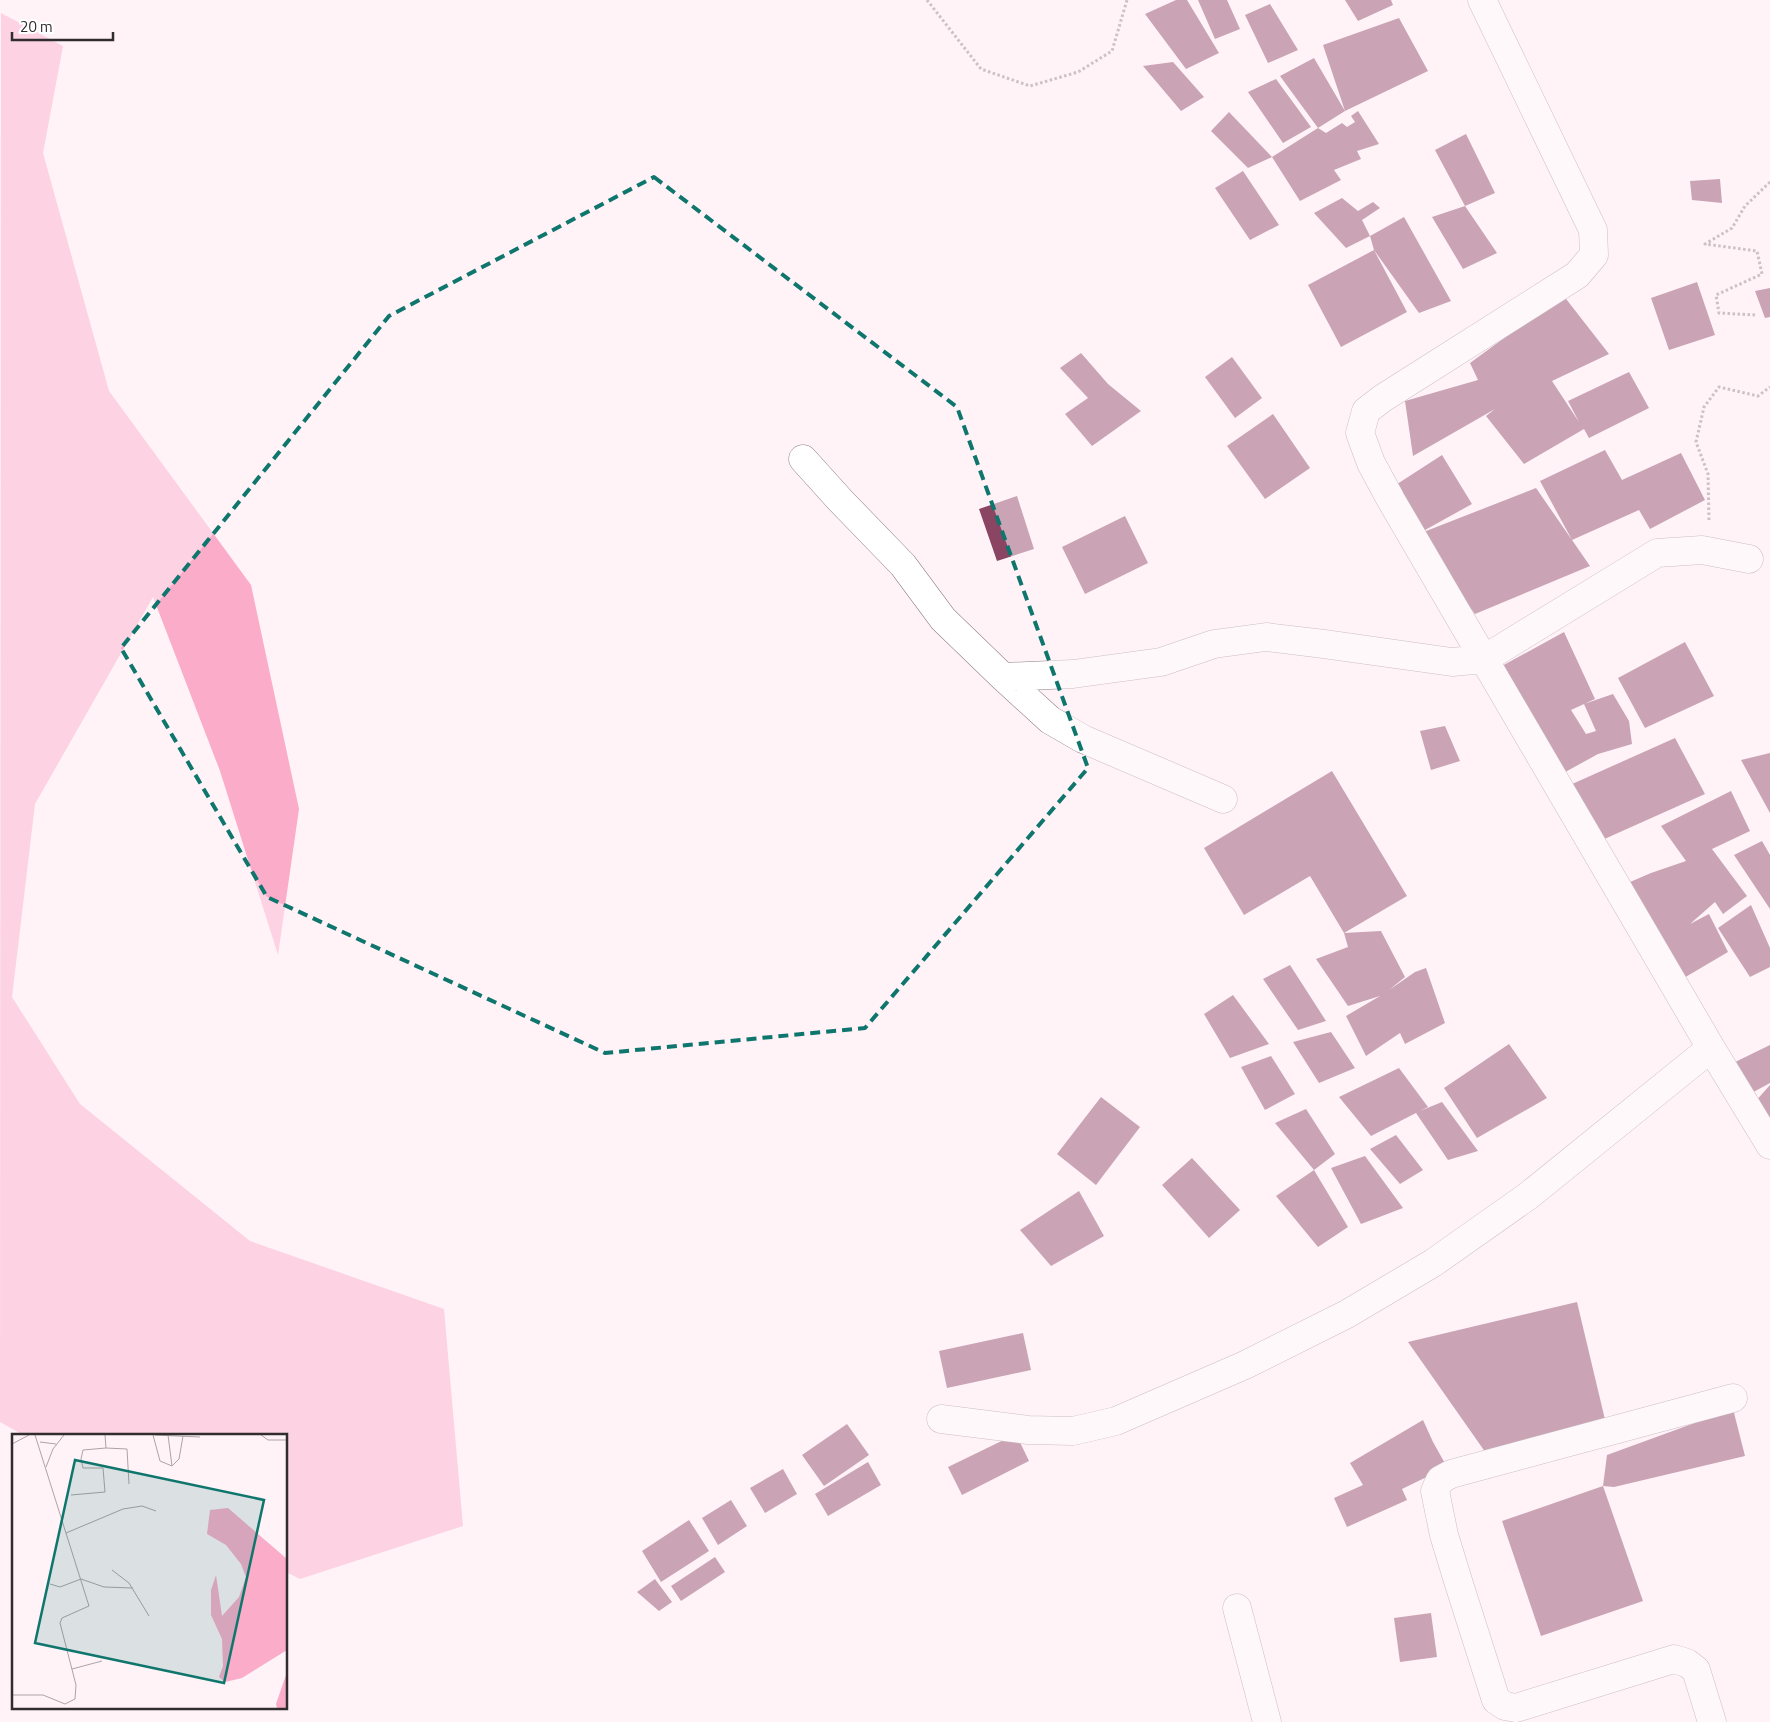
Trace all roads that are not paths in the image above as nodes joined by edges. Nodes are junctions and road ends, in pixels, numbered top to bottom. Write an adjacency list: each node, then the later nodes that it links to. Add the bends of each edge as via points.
1 (1482, 0): 4 (street, via 1593,230 1594,255 1577,275 1383,398 1366,411 1360,433 1371,463 1391,500)
2 (803, 459): 5 (street, via 903,565 943,619)
3 (1749, 559): 4 (street, via 1702,550 1657,553)
4 (1484, 659): 5 (street, via 1444,661 1266,637 1214,644 1162,662 1074,674); 7 (street)
5 (1003, 677): 6 (street, via 1050,720 1083,739)
6 (1223, 799)
7 (1711, 1048): 8 (street); 10 (street, via 1528,1196 1433,1263 1347,1314 1245,1365 1116,1421 1073,1432 1028,1430)
8 (1770, 1145)
9 (1734, 1398): 13 (street, via 1451,1474 1440,1480 1435,1491 1444,1535 1496,1700 1516,1708 1674,1659 1696,1670)
10 (941, 1418)
11 (1237, 1608): 12 (street)
12 (1267, 1722)
13 (1712, 1722)

